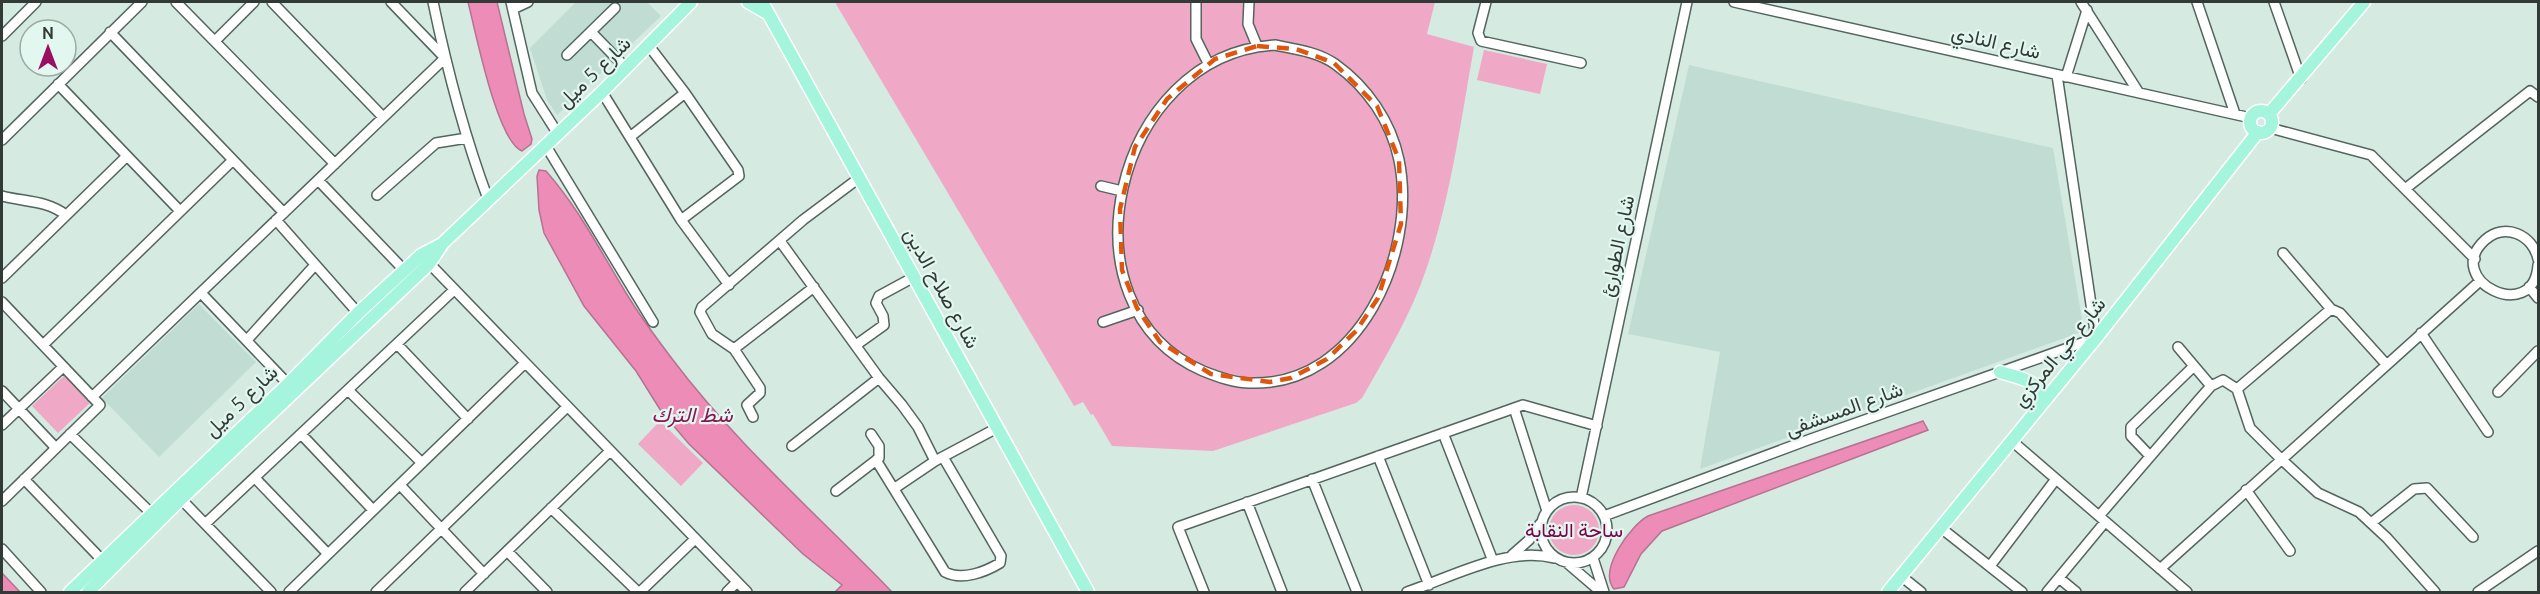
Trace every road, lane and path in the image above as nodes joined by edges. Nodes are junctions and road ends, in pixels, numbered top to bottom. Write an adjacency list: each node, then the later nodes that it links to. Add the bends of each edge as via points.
1 (36, 2): 29 (street)
2 (176, 2): 30 (street)
3 (254, 2): 30 (street)
4 (272, 2): 47 (street)
5 (392, 2): 34 (street)
6 (433, 2): 34 (street)
7 (528, 2): 22 (street)
8 (699, 2): 21 (main road)
9 (748, 2): 25 (main road)
10 (762, 2): 25 (main road, شارع صلاح الدين)
11 (773, 2): 28 (main road)
12 (1196, 2): 35 (street, via 1196,39)
13 (1249, 2): 32 (street, via 1248,24)
14 (1486, 2): 36 (street, via 1478,33 1481,41)
15 (1687, 2): 125 (street, شارع الطوارئ)
16 (1734, 2): 38 (street, شارع النادي)
17 (2197, 2): 45 (street)
18 (2274, 2): 39 (street)
19 (2364, 2): 39 (main road)
20 (138, 3): 26 (street)
21 (689, 4): 31 (main road, شارع 5 ميل)
22 (512, 5): 51 (street, via 532,93)
23 (2084, 6): 38 (street); 43 (street)
24 (615, 8): 27 (street)
25 (770, 15): 28 (main road, شارع صلاح الدين)
26 (110, 32): 40 (street); 57 (street)
27 (591, 32): 33 (street); 37 (street)
28 (780, 34): 59 (main road, شارع صلاح الدين)
29 (2, 36)
30 (215, 41): 58 (street)
31 (649, 46): 37 (main road, شارع 5 ميل); 42 (street)
32 (1257, 46): 35 (street); 92 (street, via 1296,49 1334,63 1364,89 1386,122 1399,160 1402,202 1397,242 1378,298 1356,331 1327,359 1291,378 1270,382 1228,380 1193,366 1160,342)
33 (567, 55)
34 (445, 58): 47 (street); 53 (street)
35 (1208, 63): 63 (street, via 1182,83 1155,114 1135,147)
36 (1581, 63)
37 (626, 68): 41 (main road, شارع 5 ميل)
38 (2062, 76): 43 (street, شارع النادي); 97 (street)
39 (2301, 79): 46 (main road)
40 (58, 84): 54 (street); 56 (street)
41 (602, 92): 51 (main road, شارع 5 ميل); 52 (street)
42 (685, 93): 52 (street); 71 (street, via 739,176)
43 (2139, 93): 45 (street, شارع النادي)
44 (2538, 97): 62 (street, via 2530,91)
45 (2235, 114): 48 (street, شارع النادي)
46 (2269, 114): 48 (main road, via 2259,111); 49 (main road)
47 (383, 117): 58 (street)
48 (2251, 118): 50 (main road, via 2251,125)
49 (2270, 128): 50 (main road); 62 (street, via 2371,155)
50 (2258, 132): 97 (main road, شارع حي المركزي)
51 (558, 134): 55 (main road, شارع 5 ميل)
52 (630, 137): 71 (street)
53 (467, 138): 64 (street, via 436,143); 66 (street)
54 (2, 140)
55 (546, 146): 66 (main road, شارع 5 ميل); 94 (street)
56 (127, 156): 67 (street); 69 (street)
57 (233, 160): 67 (street); 68 (street)
58 (335, 164): 60 (street)
59 (859, 178): 73 (street); 81 (main road, شارع صلاح الدين)
60 (318, 180): 68 (street); 80 (street)
61 (1101, 186): 63 (street)
62 (2404, 189): 76 (street)
63 (1122, 191): 92 (street, via 1119,250 1122,270)
64 (377, 195)
65 (2, 196): 69 (street, via 40,202)
66 (488, 199): 75 (main road, شارع 5 ميل)
67 (180, 211): 100 (street)
68 (284, 213): 70 (street)
69 (66, 216): 82 (street)
70 (276, 220): 78 (street); 88 (street)
71 (681, 220): 84 (street)
72 (2535, 240): 76 (street, via 2503,231 2493,234 2484,240); 77 (street)
73 (780, 241): 84 (street); 85 (street)
74 (2283, 253): 91 (street)
75 (425, 259): 80 (main road, شارع 5 ميل); 87 (street); 151 (main road, شارع 5 ميل)
76 (2475, 259): 83 (street)
77 (2538, 259)
78 (315, 264): 93 (street); 98 (street)
79 (2538, 265): 86 (street)
80 (404, 270): 93 (main road, شارع 5 ميل)
81 (914, 277): 101 (street, via 879,296 876,303 884,325); 126 (main road, شارع صلاح الدين)
82 (2, 278)
83 (2480, 280): 86 (street, via 2494,293 2503,295); 96 (street)
84 (729, 285): 103 (street, via 700,312 712,334)
85 (814, 287): 101 (street); 103 (street)
86 (2529, 287): 89 (street)
87 (454, 290): 99 (street); 105 (street)
88 (201, 293): 98 (street); 117 (street)
89 (2538, 298)
90 (2, 302): 100 (street)
91 (2331, 309): 106 (street, via 2340,313); 113 (street)
92 (1138, 310): 95 (street)
93 (358, 313): 111 (main road, شارع 5 ميل)
94 (653, 322)
95 (1103, 322)
96 (2421, 333): 106 (street); 127 (street)
97 (2096, 338): 109 (street, شارع المسشفى); 118 (main road, شارع حي المركزي)
98 (247, 340): 111 (street)
99 (397, 344): 114 (street); 123 (street)
100 (43, 345): 108 (street)
101 (856, 345): 110 (street)
102 (2178, 347): 107 (street)
103 (734, 349): 122 (street, via 760,388 760,393 747,405)
104 (2538, 351): 116 (street)
105 (525, 363): 119 (street); 123 (street)
106 (2386, 364): 139 (street)
107 (2194, 366): 112 (street); 137 (street, via 2131,427 2131,436)
108 (63, 367): 117 (street); 121 (street)
109 (2000, 372): 118 (main road, via 2028,380 2041,394); 158 (street, شارع المسشفى)
110 (879, 378): 133 (street); 138 (street)
111 (288, 384): 157 (main road, شارع 5 ميل)
112 (2211, 386): 113 (street, via 2223,380); 137 (street)
113 (2237, 389): 139 (street, via 2250,428)
114 (348, 390): 130 (street); 141 (street)
115 (2, 391): 121 (street)
116 (2498, 392)
117 (92, 398): 129 (street, via 100,405)
118 (2042, 404): 132 (main road, شارع حي المركزي)
119 (567, 407): 135 (street); 164 (street)
120 (1514, 408): 125 (street, via 1523,405); 128 (street); 156 (street)
121 (19, 409): 124 (street); 134 (street)
122 (753, 417)
123 (468, 419): 141 (street)
124 (2, 426)
125 (1597, 426): 150 (street, شارع الطوارئ)
126 (997, 428): 138 (street); 195 (main road, شارع صلاح الدين)
127 (2488, 432)
128 (1443, 433): 136 (street); 175 (street)
129 (70, 434): 134 (street); 157 (street)
130 (301, 434): 143 (street); 155 (street)
131 (871, 434): 140 (street, via 881,452)
132 (2012, 441): 145 (street); 163 (main road, شارع حي المركزي)
133 (792, 446)
134 (56, 448): 142 (street)
135 (610, 451): 154 (street); 166 (street)
136 (1378, 456): 144 (street); 183 (street)
137 (2150, 456): 159 (street)
138 (939, 459): 147 (street); 147 (street, via 1001,556 1000,563 982,573 945,572)
139 (2281, 459): 148 (street); 161 (street, via 2318,493 2359,512)
140 (876, 460): 147 (street); 149 (street)
141 (422, 463): 146 (street)
142 (24, 478): 152 (street); 174 (street)
143 (255, 478): 162 (street); 171 (street)
144 (1312, 479): 153 (street); 198 (street)
145 (2056, 479): 159 (street); 177 (street)
146 (400, 485): 155 (street); 164 (street)
147 (895, 488)
148 (2247, 490): 169 (street); 178 (street)
149 (836, 491)
150 (1581, 498): 156 (street, via 1562,500); 158 (street, via 1590,501)
151 (181, 499): 162 (street); 186 (main road, شارع 5 ميل)
152 (2, 501)
153 (1247, 502): 196 (street, via 1178,527); 197 (street)
154 (551, 508): 168 (street); 192 (street)
155 (373, 510): 171 (street)
156 (1547, 511): 160 (street)
157 (152, 514): 174 (main road, شارع 5 ميل)
158 (1604, 516): 173 (street, via 1605,544)
159 (2102, 519): 178 (street); 181 (street)
160 (1542, 521): 172 (street); 176 (street, via 1543,543)
161 (2371, 523): 165 (street, via 2414,489 2427,488); 207 (street)
162 (205, 524): 187 (street)
163 (1941, 528): 177 (street); 180 (main road, شارع حي المركزي)
164 (442, 529): 179 (street); 189 (street)
165 (2474, 537)
166 (695, 539): 182 (street); 192 (street)
167 (2, 549): 184 (street)
168 (507, 551): 179 (street); 191 (street)
169 (2290, 551)
170 (2538, 551): 208 (street)
171 (328, 554): 188 (street)
172 (1512, 555): 175 (street); 176 (street)
173 (1593, 558): 176 (street, via 1575,563); 200 (street)
174 (103, 561): 185 (main road, شارع 5 ميل)
175 (1493, 561): 183 (street)
176 (1562, 561): 200 (street)
177 (1990, 566): 203 (street)
178 (2160, 569): 206 (street)
179 (484, 574): 190 (street)
180 (1901, 576): 201 (main road, شارع حي المركزي); 202 (street)
181 (2058, 578): 204 (street); 205 (street)
182 (738, 582): 193 (street); 194 (street)
183 (1429, 585): 199 (street)
184 (41, 592)
185 (70, 592)
186 (88, 592)
187 (271, 592)
188 (289, 592)
189 (376, 592)
190 (466, 592)
191 (547, 592)
192 (639, 592)
193 (727, 592)
194 (747, 592)
195 (1088, 592)
196 (1204, 592)
197 (1282, 592)
198 (1357, 592)
199 (1407, 592)
200 (1603, 592)
201 (1888, 592)
202 (1921, 592)
203 (2022, 592)
204 (2047, 592)
205 (2076, 592)
206 (2187, 592)
207 (2435, 592)
208 (2478, 592)

